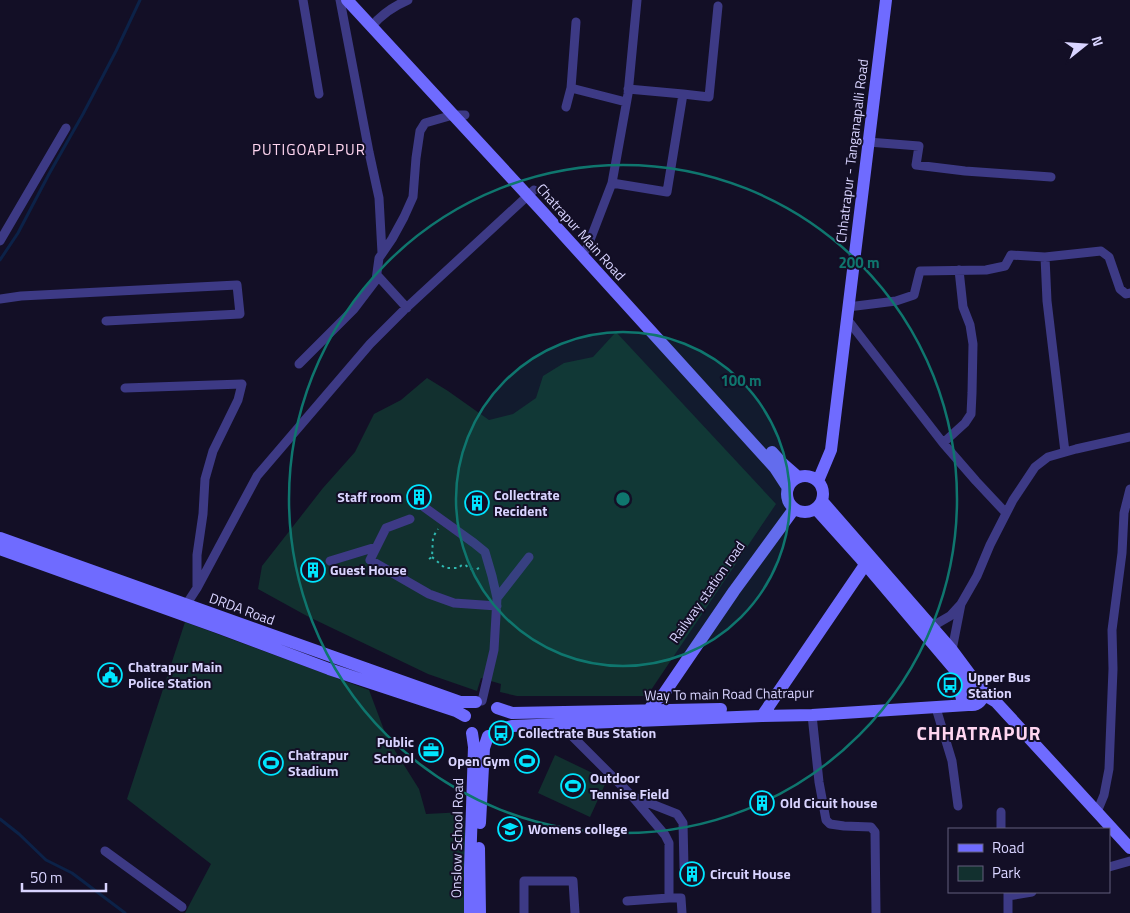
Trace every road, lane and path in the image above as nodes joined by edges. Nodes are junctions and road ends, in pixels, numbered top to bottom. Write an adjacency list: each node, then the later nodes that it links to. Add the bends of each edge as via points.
1 (303, 0): 13 (street)
2 (340, 0): 25 (street, via 379,198)
3 (347, 0): 10 (main road, Chatrapur Main Road)
4 (359, 0): 10 (main road, Chatrapur Main Road)
5 (408, 0): 10 (street)
6 (637, 0): 12 (street)
7 (886, 0): 19 (main road, Chhatrapur - Tanganapalli Road)
8 (718, 6): 14 (street, via 709,97)
9 (576, 22): 11 (street)
10 (374, 23): 17 (main road, Chatrapur Main Road)
11 (571, 88): 15 (street); 16 (street)
12 (628, 89): 14 (street); 15 (street)
13 (319, 94)
14 (683, 94): 21 (street, via 666,192)
15 (626, 102): 21 (street)
16 (566, 107)
17 (459, 115): 22 (main road, Chatrapur Main Road); 25 (street, via 425,123 420,131 413,197)
18 (66, 128): 23 (street)
19 (868, 142): 20 (street, via 919,146 916,165); 32 (main road, Chhatrapur - Tanganapalli Road)
20 (1051, 177)
21 (612, 184): 24 (street)
22 (531, 193): 24 (main road, Chatrapur Main Road); 31 (street)
23 (0, 241)
24 (584, 251): 39 (main road, Chatrapur Main Road); 41 (main road, Chatrapur Main Road, via 775,468)
25 (382, 254): 28 (street)
26 (1045, 256): 27 (street, via 1011,255 1005,266); 29 (street, via 1101,251 1109,257 1120,289); 38 (street, via 1047,301)
27 (959, 270): 32 (street, via 920,272 914,296); 37 (street, via 963,307 973,344 971,407 965,423)
28 (377, 275): 31 (street); 34 (street, via 354,309)
29 (1130, 293)
30 (0, 299): 33 (street, via 237,284 240,314)
31 (407, 308): 56 (street, via 370,344 257,476)
32 (847, 313): 37 (street); 40 (main road, Chhatrapur - Tanganapalli Road, via 831,450)
33 (106, 321)
34 (299, 364)
35 (125, 388): 56 (street, via 242,384 238,400 213,451 205,479)
36 (1130, 437): 38 (street)
37 (943, 442): 46 (street)
38 (1065, 452): 46 (street, via 1048,457 1035,467)
39 (798, 477): 40 (main road, via 806,476); 41 (main road)
40 (818, 481): 43 (main road, via 823,492)
41 (788, 488): 44 (main road)
42 (1130, 489): 77 (street, via 1124,513 1112,630 1109,769)
43 (819, 505): 44 (main road, via 805,513); 54 (main road)
44 (792, 506): 67 (main road, Railway station road, via 663,695)
45 (424, 507): 48 (street)
46 (1006, 513): 58 (street)
47 (410, 518): 50 (street, via 386,528)
48 (443, 521): 55 (street, via 485,552); 55 (path, via 433,537 430,558 445,568 464,565 475,570)
49 (0, 538): 59 (main road, DRDA Road)
50 (376, 547): 53 (street); 57 (street, via 370,560 429,594 454,603)
51 (0, 549): 59 (main road, DRDA Road)
52 (530, 557): 57 (street)
53 (330, 561)
54 (868, 561): 60 (main road); 62 (main road); 68 (main road)
55 (488, 564): 57 (street)
56 (197, 588): 59 (street)
57 (497, 602): 63 (street, via 494,650)
58 (961, 604): 60 (street, via 950,616); 61 (street)
59 (184, 609): 63 (main road, DRDA Road, via 460,702); 69 (main road, DRDA Road, via 329,669)
60 (931, 627): 61 (main road)
61 (952, 650): 62 (main road)
62 (976, 688): 64 (main road, via 962,690); 64 (main road, via 981,701 979,704 972,706); 77 (main road, via 996,702)
63 (479, 701): 65 (main road); 69 (main road, via 468,708)
64 (965, 702): 66 (main road, Way To main Road Chatrapur); 68 (main road, Way To main Road Chatrapur)
65 (497, 708): 67 (main road, Way To main Road Chatrapur, via 512,713); 73 (main road, via 500,722)
66 (936, 708): 70 (main road, Way To main Road Chatrapur); 75 (street, via 952,761)
67 (649, 710): 68 (main road, Way To main Road Chatrapur); 68 (main road, Way To main Road Chatrapur, via 667,720); 71 (main road)
68 (764, 712): 70 (main road, Way To main Road Chatrapur)
69 (465, 716): 72 (main road, via 465,723)
70 (812, 716): 93 (street, via 826,820 830,824 871,827 875,832)
71 (572, 724): 73 (main road, via 512,726); 74 (street, via 572,736)
72 (472, 733): 73 (main road, via 477,736); 88 (main road, Onslow School Road)
73 (492, 733): 89 (main road, Onslow School Road, via 484,748 478,846)
74 (632, 796): 83 (street, via 677,814 683,822); 85 (street, via 669,843)
75 (958, 806)
76 (1001, 812): 78 (street)
77 (1097, 812): 79 (main road)
78 (1001, 828)
79 (1130, 848)
80 (106, 851): 87 (street)
81 (1130, 861): 82 (street)
82 (1110, 867)
83 (684, 868)
84 (1008, 894): 94 (street)
85 (669, 898): 86 (street); 92 (street, via 681,898)
86 (627, 900)
87 (182, 907)
88 (470, 913)
89 (480, 913)
90 (524, 913): 91 (street, via 524,881 573,881)
91 (575, 913)
92 (682, 913)
93 (876, 913)
94 (1008, 913)

